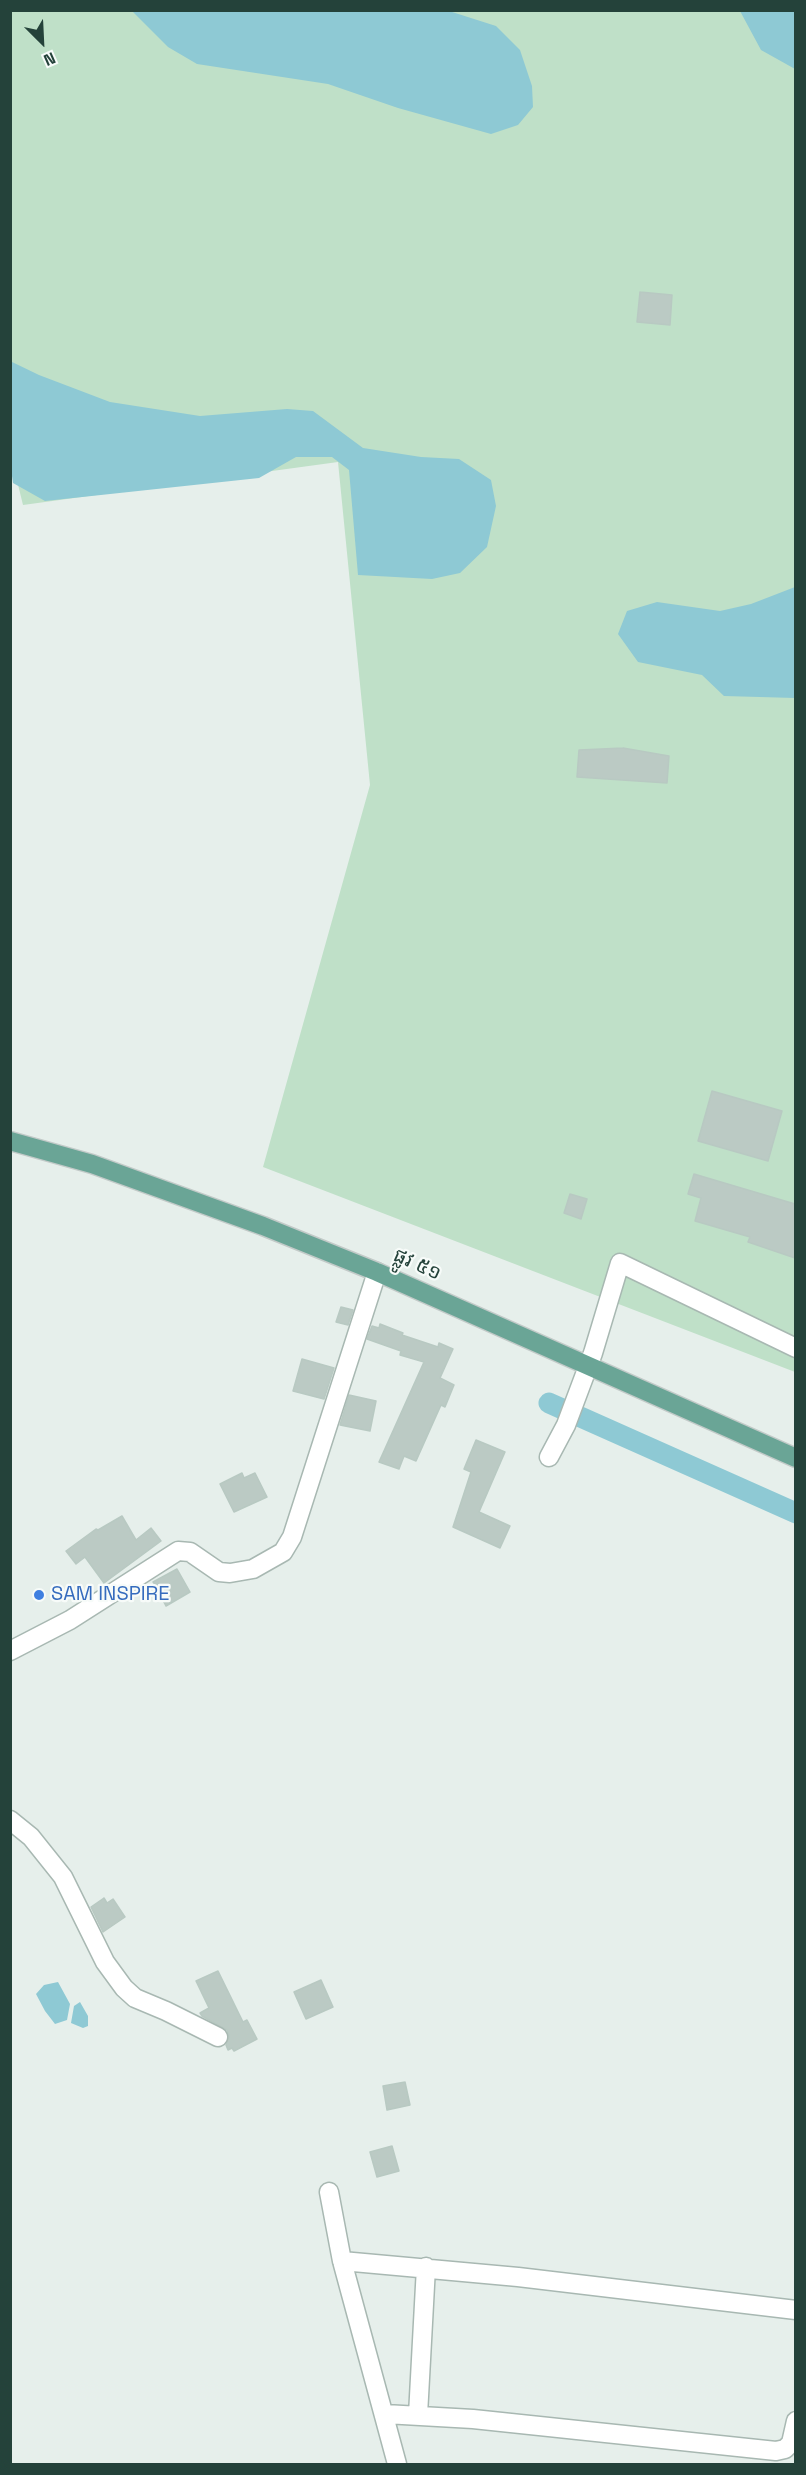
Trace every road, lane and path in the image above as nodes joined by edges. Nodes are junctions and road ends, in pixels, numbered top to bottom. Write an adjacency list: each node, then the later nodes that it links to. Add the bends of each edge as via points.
1 (10, 1141): 2 (main road, ផ្លូវ ៥១, via 92,1164)
2 (376, 1272): 4 (main road, ផ្លូវ ៥១); 7 (street, via 292,1537 282,1552 253,1569 230,1573 219,1572 190,1552 178,1551 70,1620)
3 (795, 1348): 4 (street, via 620,1263)
4 (591, 1360): 5 (street); 6 (main road, ផ្លូវ ៥១)
5 (549, 1457)
6 (795, 1458)
7 (10, 1652)
8 (10, 1820): 9 (street, via 32,1837 63,1877 105,1962 124,1988 135,1998)
9 (218, 2037)
10 (329, 2192): 11 (street)
11 (342, 2262): 12 (street); 14 (street)
12 (426, 2267): 13 (street); 15 (street)
13 (795, 2310)
14 (385, 2414): 15 (street); 17 (street)
15 (418, 2415): 16 (street, via 777,2451 791,2443)
16 (795, 2421)
17 (397, 2464)

